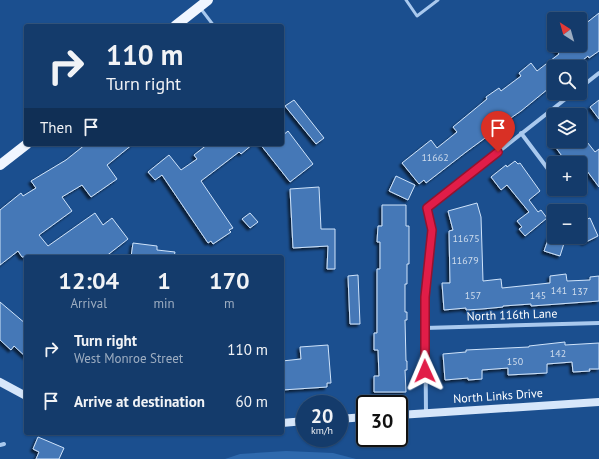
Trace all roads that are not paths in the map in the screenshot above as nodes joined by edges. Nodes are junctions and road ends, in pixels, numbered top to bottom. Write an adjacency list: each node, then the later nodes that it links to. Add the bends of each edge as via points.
1 (208, 0): 4 (main road)
2 (406, 0): 3 (lane, via 417,16)
3 (438, 0)
4 (199, 7): 5 (main road); 6 (lane)
5 (178, 24)
6 (212, 24)
7 (599, 73): 8 (street)
8 (587, 82)
9 (564, 100): 10 (street)
10 (521, 133): 13 (street); 15 (street, via 427,208 432,230 425,297)
11 (24, 146): 12 (main road)
12 (0, 165)
13 (547, 167)
14 (599, 323): 15 (street, North 116th Lane)
15 (425, 328): 19 (street)
16 (0, 382): 17 (street)
17 (24, 395)
18 (599, 402): 19 (street, North Links Drive)
19 (426, 413): 20 (street, North Links Drive)
20 (408, 414)
21 (296, 422): 22 (street)
22 (284, 423)

